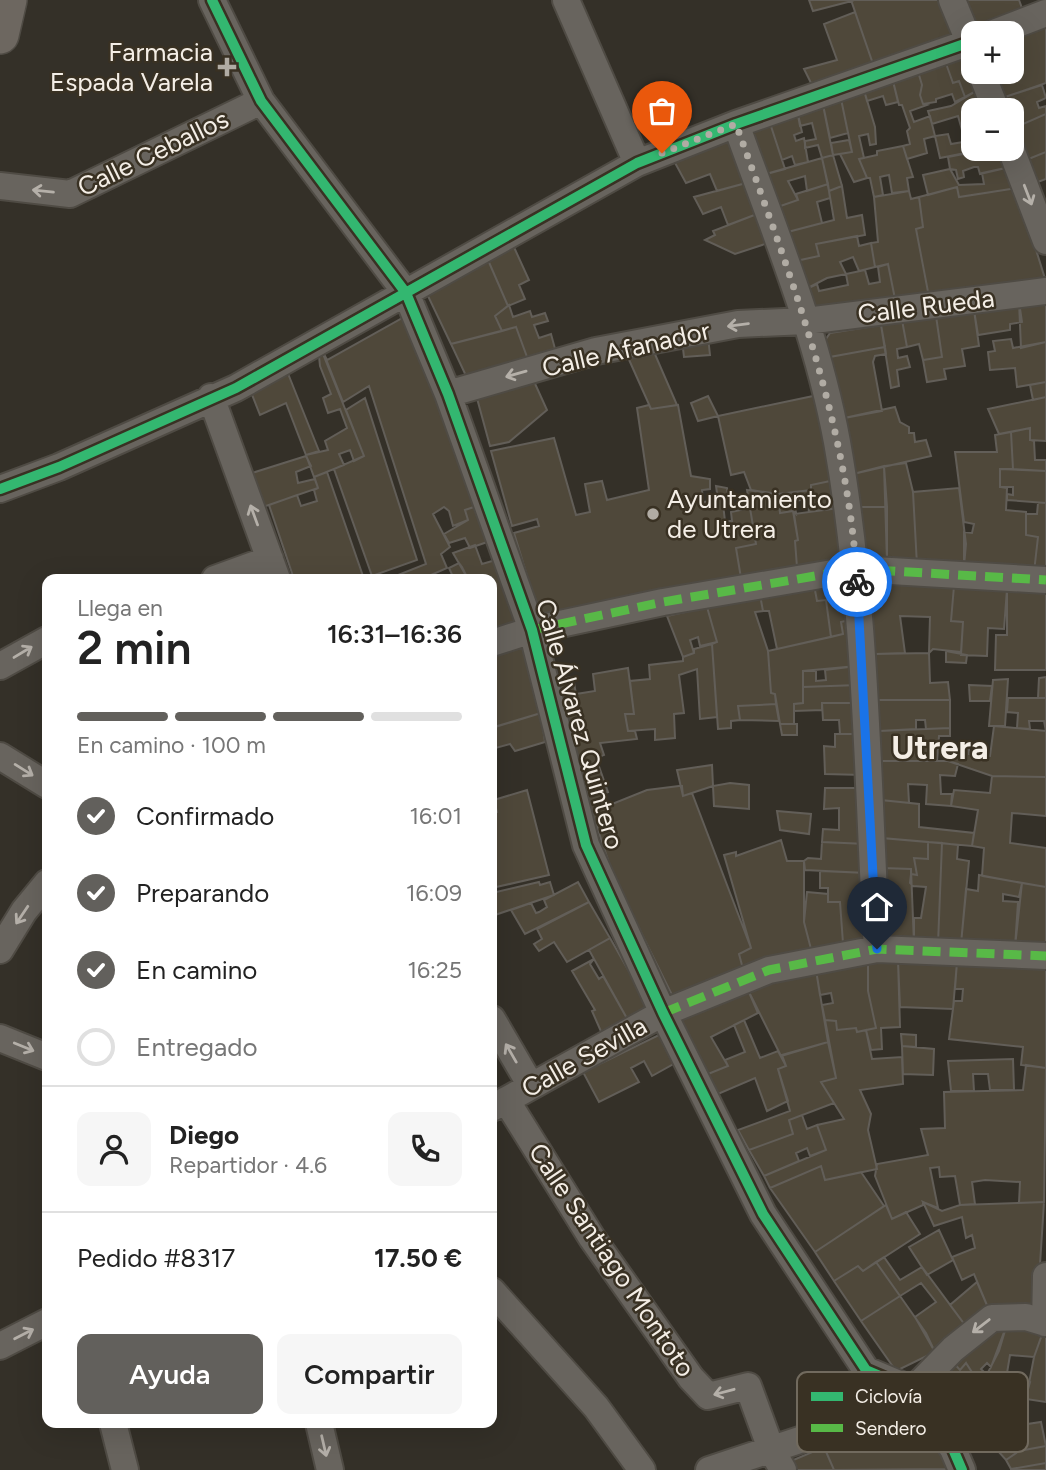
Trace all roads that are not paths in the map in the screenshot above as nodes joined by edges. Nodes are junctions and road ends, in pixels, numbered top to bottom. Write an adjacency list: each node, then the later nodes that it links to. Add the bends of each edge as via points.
1 (8, 0): 8 (street)
2 (212, 0): 10 (street, Calle Álvarez Quintero)
3 (566, 0): 13 (street)
4 (952, 0): 6 (street)
5 (1046, 13): 7 (street)
6 (964, 21)
7 (1024, 22)
8 (0, 35)
9 (961, 47): 11 (street)
10 (261, 101): 14 (street, Calle Ceballos, one-way to 14, via 70,194); 17 (street, Calle Álvarez Quintero)
11 (736, 124): 13 (street); 18 (street)
12 (1016, 161): 15 (street, one-way to 15)
13 (637, 163): 17 (street)
14 (0, 186)
15 (1046, 241)
16 (1046, 291): 18 (street, Calle Rueda)
17 (406, 293): 19 (street, Calle Álvarez Quintero); 20 (street, via 236,388)
18 (806, 321): 19 (street, Calle Afanador, one-way to 19, via 738,324 596,351); 23 (street, via 837,440)
19 (448, 394): 26 (street, Calle Álvarez Quintero)
20 (211, 397): 21 (street); 22 (street, one-way to 20)
21 (0, 489)
22 (273, 569): 24 (street)
23 (856, 569): 25 (street); 26 (street); 33 (street)
24 (244, 574)
25 (1046, 580)
26 (532, 630): 27 (street); 36 (street, Calle Álvarez Quintero, via 586,845)
27 (497, 641)
28 (42, 643): 29 (street, one-way to 28)
29 (0, 666)
30 (0, 756): 31 (street, one-way to 31)
31 (42, 782)
32 (42, 889): 34 (street, one-way to 34)
33 (877, 949): 35 (street, Calle Sevilla); 36 (street, Calle Sevilla, via 769,970)
34 (0, 950)
35 (1046, 956)
36 (663, 1013): 40 (street, Calle Sevilla); 47 (street, Calle Álvarez Quintero, via 763,1213)
37 (497, 1028): 40 (street, one-way to 37)
38 (0, 1038): 39 (street, one-way to 39)
39 (42, 1055)
40 (531, 1086): 41 (street, Calle Sevilla)
41 (499, 1104): 53 (street, Calle Santiago Montoto, one-way to 41, via 748,1385 708,1396 691,1378)
42 (1046, 1276): 44 (street)
43 (497, 1297): 56 (street, via 596,1407)
44 (1045, 1323): 48 (street, one-way to 48, via 1026,1317 992,1318)
45 (42, 1325): 46 (street, one-way to 45)
46 (0, 1346)
47 (871, 1372)
48 (931, 1372)
49 (114, 1428): 54 (street)
50 (320, 1428): 55 (street, one-way to 55)
51 (797, 1450): 53 (street)
52 (954, 1452): 58 (street)
53 (777, 1460): 57 (street)
54 (125, 1470)
55 (330, 1470)
56 (642, 1470)
57 (709, 1470)
58 (962, 1470)

